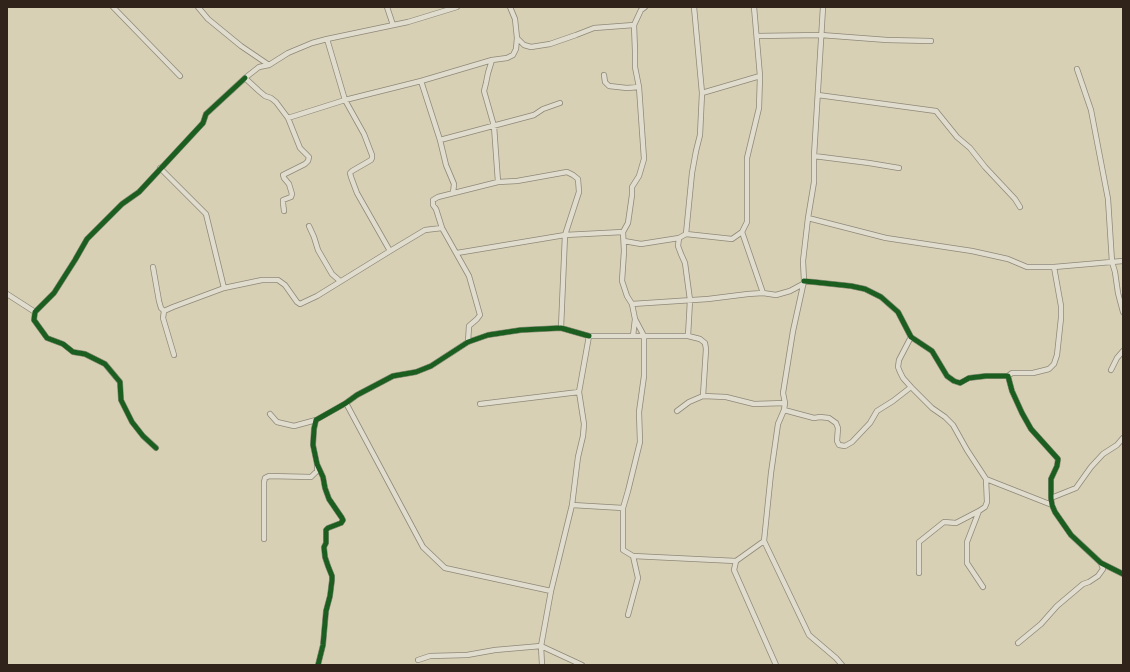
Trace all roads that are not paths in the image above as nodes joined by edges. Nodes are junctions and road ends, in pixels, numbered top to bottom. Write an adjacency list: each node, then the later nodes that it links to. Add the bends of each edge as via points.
1 (113, 7): 21 (street)
2 (198, 7): 18 (street, via 208,19 241,46)
3 (388, 7): 10 (street)
4 (457, 7): 10 (street)
5 (510, 7): 14 (street, via 515,19)
6 (645, 7): 11 (street)
7 (694, 7): 26 (street)
8 (754, 7): 13 (street)
9 (824, 7): 12 (street)
10 (393, 25): 15 (street)
11 (634, 25): 14 (street, via 594,28 550,44 531,47 524,45); 25 (street, via 635,67)
12 (821, 34): 13 (street); 16 (street); 27 (street)
13 (757, 36): 22 (street)
14 (517, 38): 17 (street, via 513,54 507,58)
15 (328, 39): 18 (street, via 288,53); 28 (street)
16 (931, 41)
17 (492, 60): 24 (street); 31 (street, via 484,91)
18 (269, 65): 23 (street, via 258,67)
19 (1077, 69): 52 (street, via 1092,110 1106,191)
20 (604, 75): 25 (street, via 609,86)
21 (180, 76)
22 (760, 76): 26 (street); 44 (street, via 759,108 747,158 747,222)
23 (245, 78): 30 (street, via 276,102); 34 (street, via 206,114 203,123)
24 (421, 81): 28 (street); 32 (street)
25 (639, 87): 43 (street, via 644,159 639,176 632,187 628,223)
26 (702, 93): 45 (street, via 700,135 692,173)
27 (818, 95): 33 (street); 38 (street, via 936,111)
28 (345, 100): 30 (street); 49 (street, via 372,154 371,160 350,173 357,193)
29 (560, 103): 31 (street, via 534,115)
30 (288, 118): 39 (street, via 300,148 309,157 305,164 283,174 292,194 283,200)
31 (494, 126): 32 (street); 36 (street)
32 (440, 140): 37 (street, via 454,184)
33 (814, 156): 35 (street); 40 (street, via 814,182)
34 (160, 168): 57 (street, via 206,214); 63 (street, via 139,192 122,204 86,239 54,293)
35 (899, 168)
36 (498, 182): 37 (street); 46 (street, via 567,172 573,175 578,179 579,192)
37 (453, 193): 42 (street, via 433,200)
38 (1020, 206)
39 (284, 211)
40 (808, 218): 54 (street, via 886,238 1008,259 1027,267); 56 (street, via 803,261)
41 (309, 226): 55 (street, via 318,250 332,274)
42 (442, 228): 49 (street, via 425,230); 50 (street)
43 (622, 232): 46 (street); 48 (street)
44 (742, 232): 45 (street, via 732,239); 58 (street)
45 (686, 234): 47 (street)
46 (565, 235): 50 (street); 66 (street)
47 (679, 238): 48 (street, via 641,244); 60 (street, via 678,246 685,263)
48 (624, 241): 61 (street, via 622,280)
49 (390, 251): 55 (street)
50 (457, 254): 72 (street, via 469,276 480,315 469,326)
51 (1123, 261): 52 (street)
52 (1112, 262): 54 (street); 64 (street)
53 (153, 268): 62 (street, via 158,301)
54 (1054, 268): 76 (street, via 1062,318 1054,364 1049,369 1033,373 1012,373)
55 (340, 281): 57 (street, via 300,304 278,280 262,280)
56 (804, 283): 58 (street, via 776,295); 71 (street, via 851,286 881,297 898,312); 80 (street, via 783,393)
57 (224, 288): 62 (street)
58 (763, 293): 60 (street)
59 (7, 294): 63 (street)
60 (690, 300): 61 (street); 70 (street)
61 (632, 304): 65 (street)
62 (164, 311): 74 (street, via 163,318)
63 (35, 312): 88 (street, via 34,320 47,338 63,344 73,352 85,354 105,364 120,382 121,400 132,422)
64 (1123, 312)
65 (635, 319): 68 (street); 69 (street)
66 (560, 328): 67 (street); 72 (street, via 488,335)
67 (589, 336): 68 (street); 78 (street)
68 (633, 336): 69 (street)
69 (644, 336): 70 (street); 94 (street, via 644,376 639,412 640,442)
70 (688, 336): 79 (street, via 705,343)
71 (911, 337): 76 (street, via 932,351 947,376 954,381 960,383 975,377); 77 (street, via 898,367)
72 (468, 342): 81 (street, via 431,366 393,376)
73 (1123, 351): 75 (street)
74 (174, 356)
75 (1111, 370)
76 (1008, 376): 91 (street, via 1012,391 1031,429 1058,459 1051,479)
77 (911, 387): 84 (street, via 877,411 870,423 845,446 839,445 838,428 829,418 814,418); 90 (street, via 953,425)
78 (579, 392): 82 (street); 92 (street, via 584,436 578,457)
79 (703, 396): 80 (street, via 726,397 754,404); 83 (street)
80 (785, 402): 84 (street)
81 (346, 403): 86 (street); 104 (street, via 423,547 445,568)
82 (480, 404)
83 (677, 410)
84 (784, 410): 97 (street, via 778,424)
85 (270, 414): 86 (street, via 277,422 294,426)
86 (316, 420): 89 (street, via 313,445)
87 (1123, 438): 91 (street, via 1099,458 1076,488)
88 (156, 448)
89 (317, 464): 96 (street, via 317,471 311,477 265,478); 109 (street, via 330,499 343,520 326,530 325,557 332,580)
90 (986, 479): 93 (street); 95 (street, via 987,502)
91 (1051, 498): 93 (street)
92 (572, 505): 94 (street); 104 (street)
93 (1052, 505): 100 (street, via 1071,534)
94 (623, 508): 98 (street, via 623,550)
95 (979, 511): 101 (street, via 956,523 944,522 919,542); 103 (street, via 967,542 967,564)
96 (264, 539)
97 (764, 541): 99 (street); 113 (street, via 809,635)
98 (633, 556): 99 (street); 105 (street, via 638,578)
99 (736, 561): 112 (street, via 734,570)
100 (1101, 563): 102 (street); 106 (street, via 1103,569 1098,576 1083,584)
101 (919, 572)
102 (1123, 574)
103 (983, 587)
104 (552, 591): 107 (street)
105 (628, 615)
106 (1018, 643)
107 (541, 646): 108 (street, via 467,655 430,656); 110 (street); 111 (street)
108 (418, 660)
109 (318, 665)
110 (542, 665)
111 (582, 665)
112 (776, 665)
113 (842, 665)

